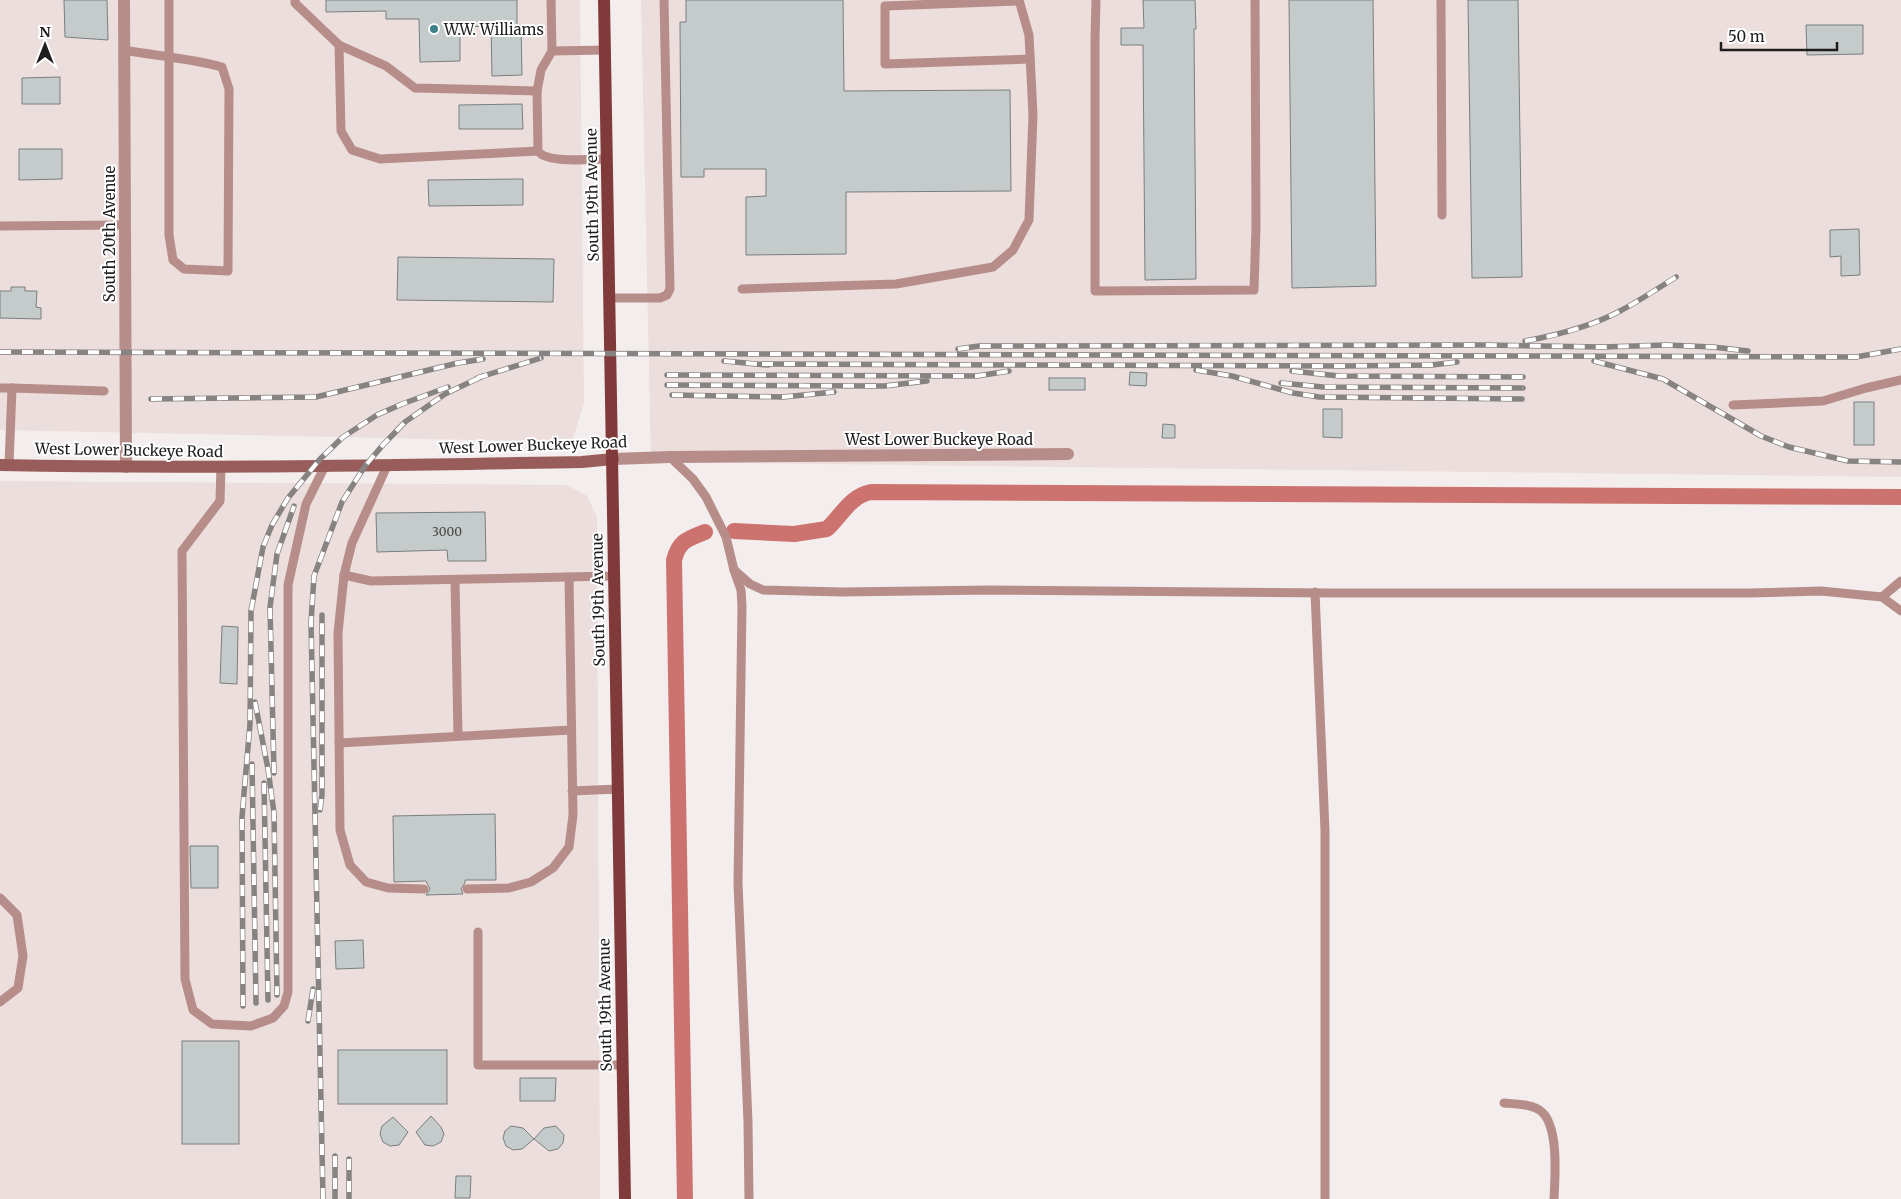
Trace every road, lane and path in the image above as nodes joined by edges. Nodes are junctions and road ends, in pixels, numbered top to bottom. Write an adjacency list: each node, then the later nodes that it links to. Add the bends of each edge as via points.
1 (124, 0): 12 (street, South 20th Avenue)
2 (169, 0): 15 (lane)
3 (295, 0): 11 (lane, via 295,4)
4 (551, 0): 14 (lane)
5 (604, 0): 13 (main road, South 19th Avenue)
6 (664, 0): 24 (lane, via 670,288 667,295 660,298)
7 (1019, 0): 16 (lane, via 1029,35); 16 (lane, via 886,6 885,64)
8 (1096, 0): 9 (lane, via 1095,291 1254,290)
9 (1255, 0)
10 (1442, 0): 20 (lane)
11 (340, 45): 17 (lane, via 386,66 415,88); 18 (lane, via 341,131 352,150 380,159)
12 (124, 50): 15 (lane); 21 (street, South 20th Avenue)
13 (606, 50): 14 (lane); 19 (main road, South 19th Avenue)
14 (552, 51): 17 (lane, via 540,70)
15 (170, 58): 15 (lane, via 222,67 229,89 228,271 184,269 173,260 169,235)
16 (1030, 59): 23 (lane, via 1033,115 1029,220 1013,250 993,268 896,284)
17 (537, 91): 18 (lane)
18 (538, 151): 19 (lane, via 545,158 553,159)
19 (608, 159): 24 (main road, South 19th Avenue)
20 (1442, 215)
21 (125, 225): 22 (lane); 36 (street, South 20th Avenue)
22 (0, 226)
23 (742, 288)
24 (611, 298): 32 (main road, South 19th Avenue)
25 (1901, 380): 29 (lane, via 1823,401)
26 (0, 388): 27 (lane)
27 (12, 388): 28 (lane); 33 (lane)
28 (104, 391)
29 (1733, 405)
30 (1068, 454): 31 (street, West Lower Buckeye Road)
31 (670, 457): 32 (street, West Lower Buckeye Road); 38 (lane, via 706,497 726,537)
32 (613, 459): 35 (main road, West Lower Buckeye Road); 40 (main road, South 19th Avenue)
33 (4, 465): 36 (main road, West Lower Buckeye Road)
34 (325, 466): 35 (main road, West Lower Buckeye Road); 37 (main road, West Lower Buckeye Road); 37 (lane, via 306,504 288,585 288,992 284,1006 273,1018 251,1026 212,1024 192,1010 185,979 182,551 220,501)
35 (387, 466): 39 (lane, via 352,543)
36 (126, 467): 37 (main road, West Lower Buckeye Road)
37 (221, 467)
38 (734, 570): 44 (lane, via 763,590); 60 (lane, via 742,606 738,883)
39 (344, 575): 42 (lane, via 371,581); 49 (lane, via 338,633)
40 (614, 576): 41 (lane); 50 (main road, South 19th Avenue)
41 (569, 577): 42 (lane); 47 (lane)
42 (455, 580): 48 (lane)
43 (1901, 582): 45 (lane)
44 (1315, 592): 45 (lane, via 1821,591); 61 (lane, via 1325,831)
45 (1882, 597): 46 (lane)
46 (1901, 611)
47 (571, 730): 48 (lane); 51 (lane)
48 (458, 736): 49 (lane)
49 (340, 743): 53 (lane, via 340,830 350,865 366,882 388,888)
50 (618, 789): 51 (lane); 57 (main road, South 19th Avenue)
51 (572, 791): 52 (lane, via 569,847 553,868 531,882 509,888)
52 (467, 888)
53 (424, 889)
54 (0, 898): 56 (lane, via 17,915 23,956 18,988)
55 (478, 932): 57 (lane, via 478,1065)
56 (0, 1002)
57 (623, 1065): 59 (main road, South 19th Avenue)
58 (1504, 1103): 62 (lane, via 1527,1105 1542,1112 1552,1132 1556,1166)
59 (626, 1199)
60 (749, 1199)
61 (1325, 1199)
62 (1554, 1199)

